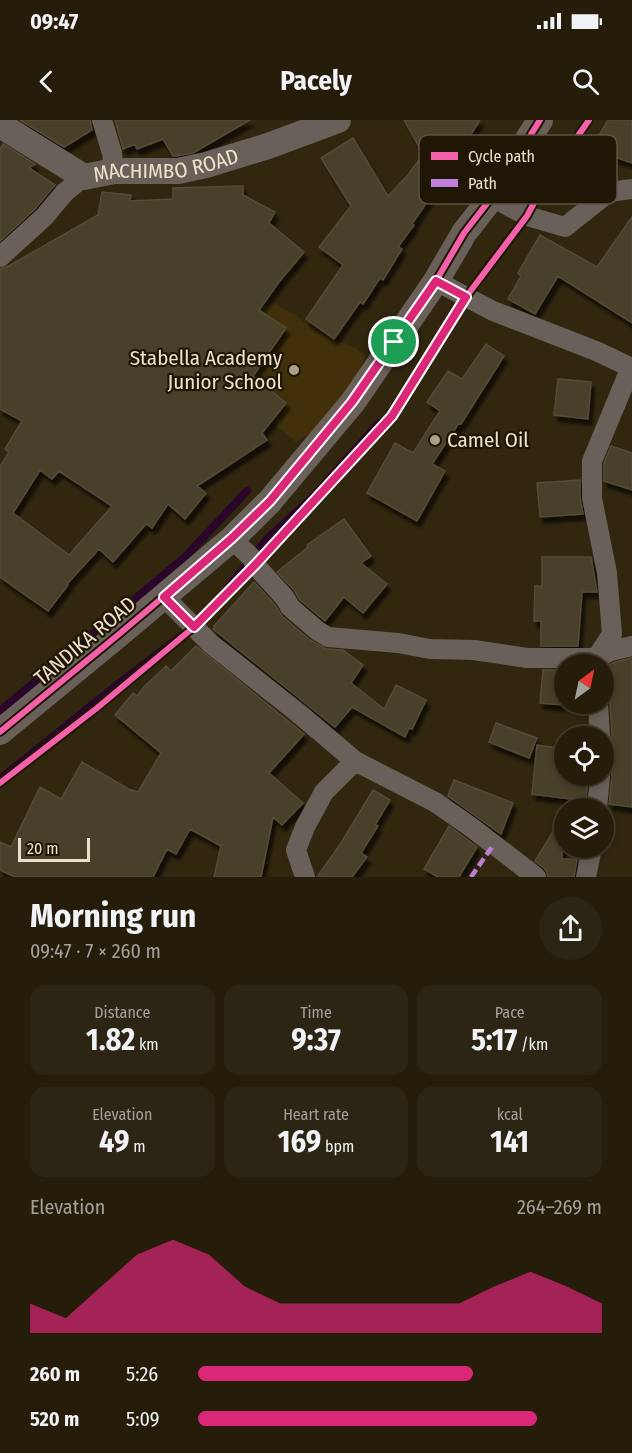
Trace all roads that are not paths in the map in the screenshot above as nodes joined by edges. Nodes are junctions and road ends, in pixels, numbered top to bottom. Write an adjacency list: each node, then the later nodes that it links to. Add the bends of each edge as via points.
1 (102, 120): 6 (street)
2 (338, 120): 6 (street, MACHIMBO ROAD, via 206,165 178,171)
3 (540, 120): 5 (street, TANDIKA ROAD)
4 (0, 125): 7 (street, MACHIMBO ROAD)
5 (531, 135)
6 (114, 171): 7 (street, MACHIMBO ROAD)
7 (84, 177): 13 (street)
8 (632, 189): 9 (street)
9 (617, 191)
10 (487, 204): 14 (street, TANDIKA ROAD)
11 (505, 204): 12 (street, via 527,216 565,227)
12 (594, 204)
13 (0, 257)
14 (436, 281): 15 (street, via 493,311); 16 (street, TANDIKA ROAD, via 352,402 270,501)
15 (632, 367): 19 (street, via 592,461 592,498 607,573 612,634)
16 (232, 538): 17 (street, TANDIKA ROAD); 21 (street, via 290,607 328,637)
17 (164, 597): 22 (street, TANDIKA ROAD); 23 (street, via 211,644)
18 (632, 646): 20 (street)
19 (600, 654)
20 (606, 654)
21 (554, 659)
22 (0, 732)
23 (355, 761): 25 (street, via 324,792 305,827 296,850); 26 (street, via 435,802)
24 (590, 858): 27 (street)
25 (305, 877)
26 (536, 877)
27 (586, 877)

